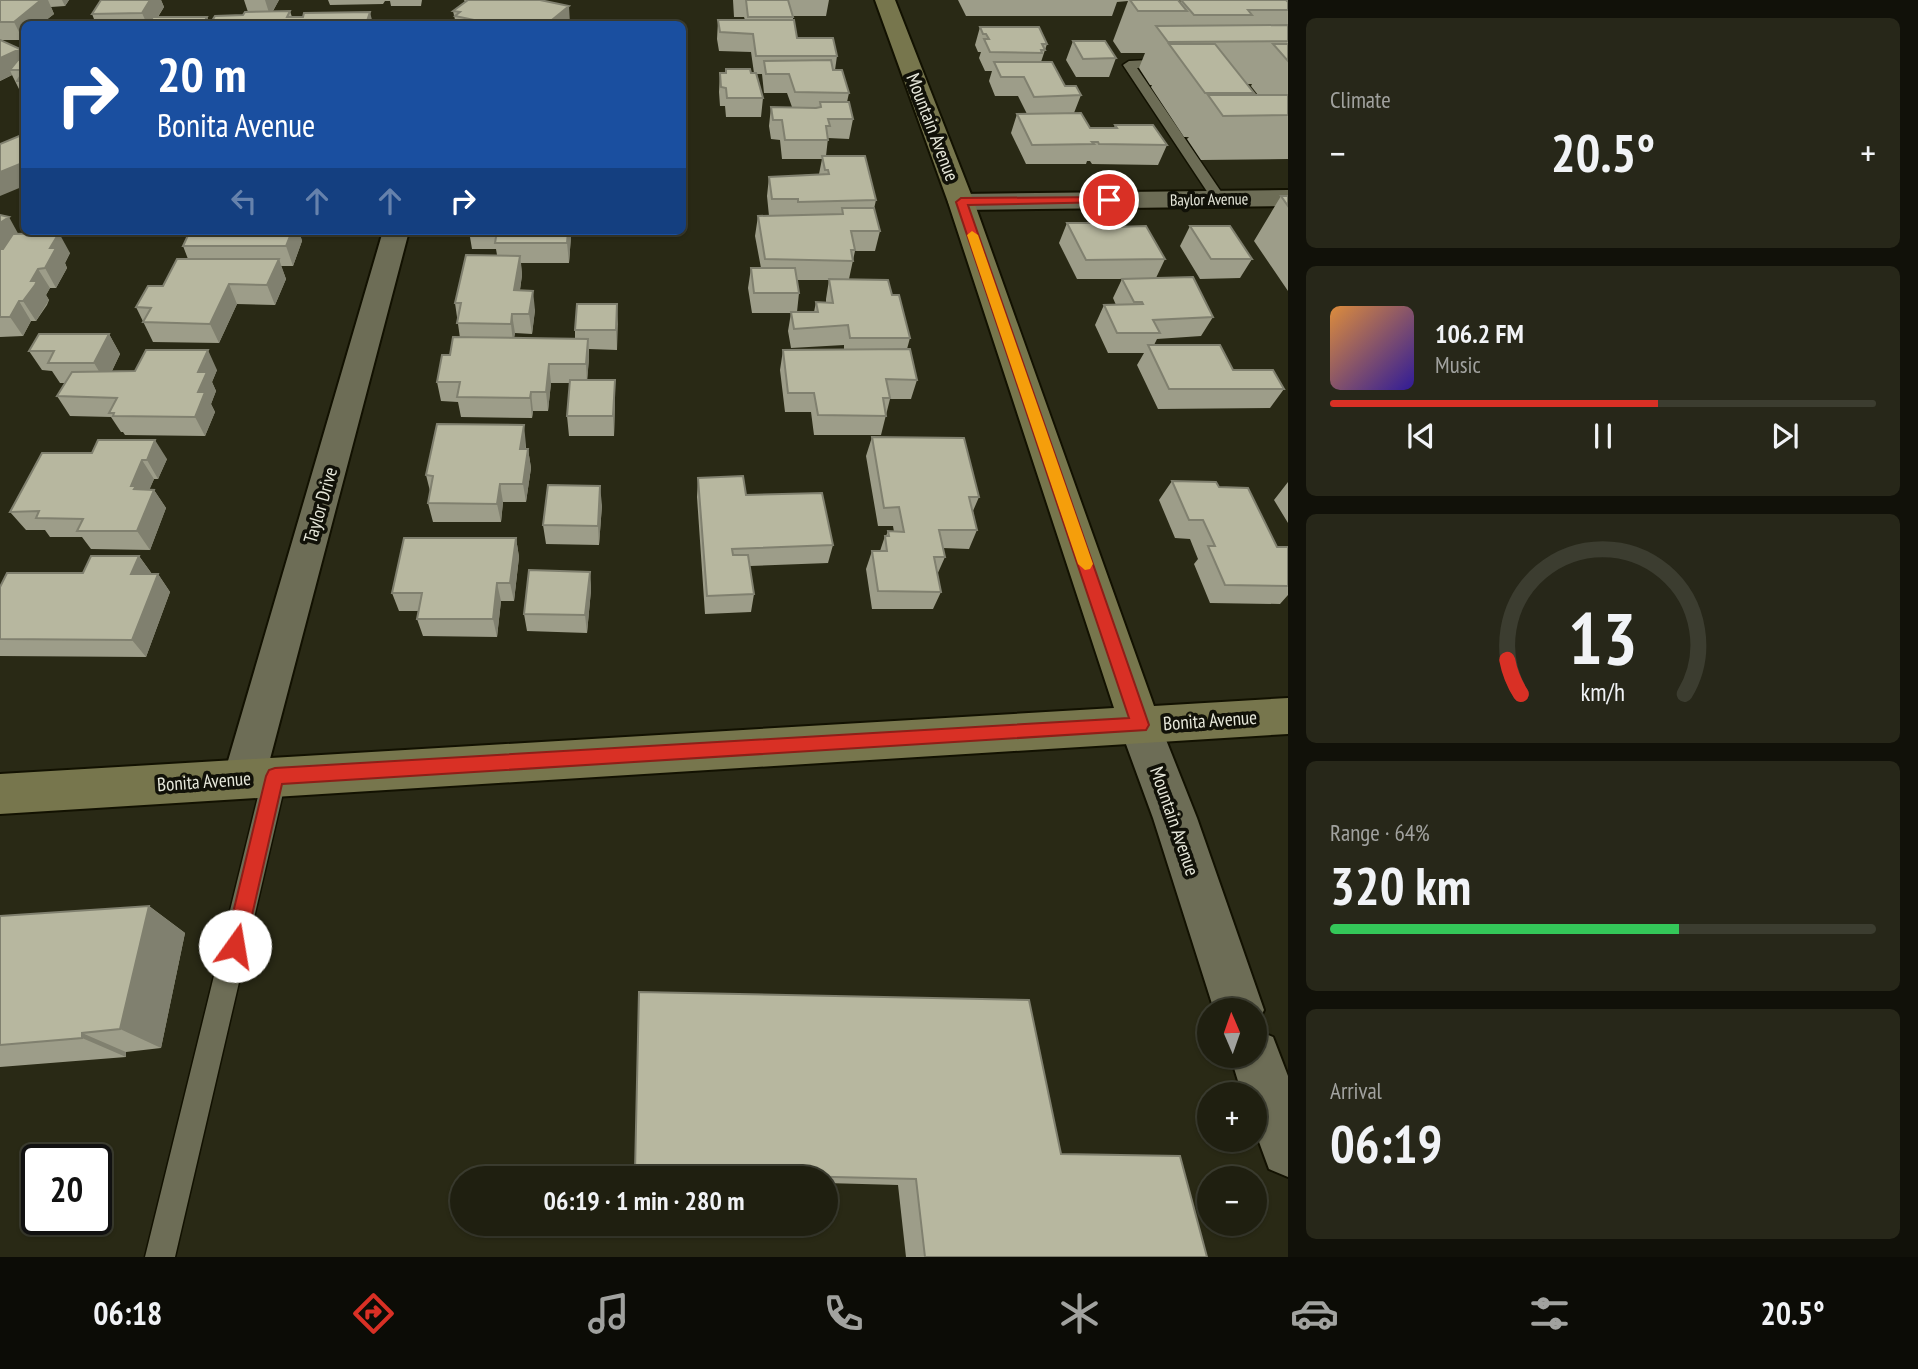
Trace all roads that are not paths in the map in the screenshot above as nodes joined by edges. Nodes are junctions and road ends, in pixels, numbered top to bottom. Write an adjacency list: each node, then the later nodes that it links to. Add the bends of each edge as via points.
1 (885, 0): 5 (main road, Mountain Avenue)
2 (1177, 62): 4 (lane, via 1129,65)
3 (1288, 198): 4 (street, Baylor Avenue)
4 (1219, 199): 5 (street, Baylor Avenue)
5 (961, 202): 8 (main road, Mountain Avenue)
6 (396, 235): 9 (street, Taylor Drive)
7 (1288, 716): 8 (main road, Bonita Avenue)
8 (1140, 725): 9 (main road, Bonita Avenue); 11 (street, Mountain Avenue)
9 (260, 777): 10 (main road, Bonita Avenue); 14 (lane)
10 (0, 794)
11 (1236, 998)
12 (1260, 1068): 13 (street)
13 (1288, 1150)
14 (160, 1257)

